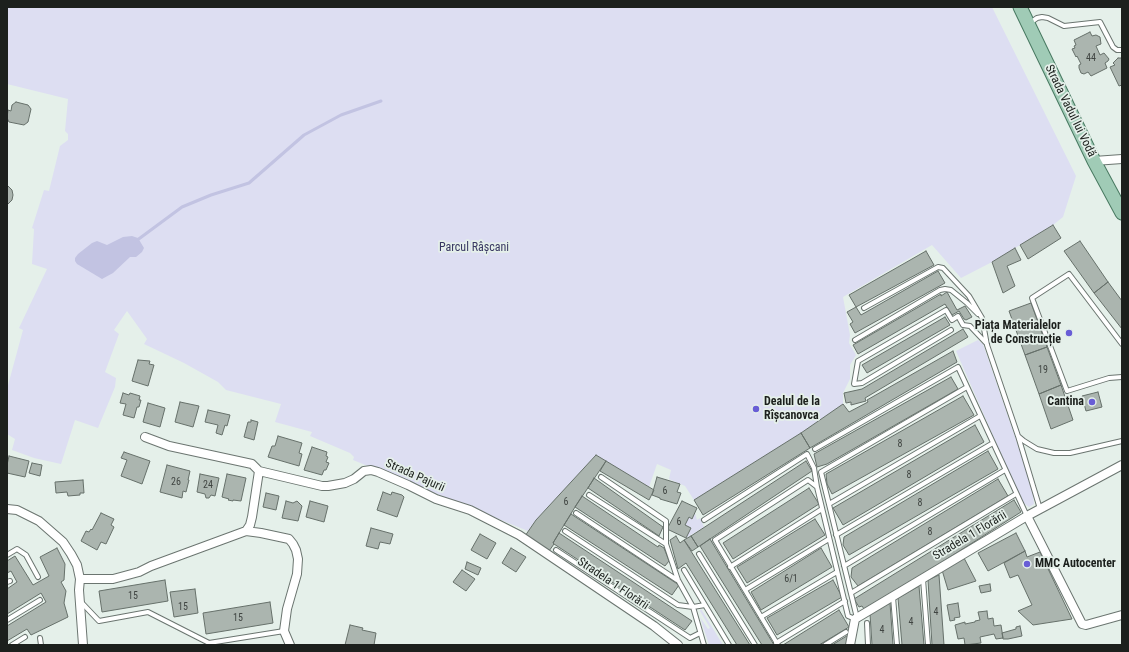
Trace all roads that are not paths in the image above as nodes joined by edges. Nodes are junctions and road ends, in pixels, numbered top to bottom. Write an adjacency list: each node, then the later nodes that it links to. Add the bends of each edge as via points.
1 (1020, 7): 2 (main road, Strada Vadul lui Vodă)
2 (1028, 24): 3 (lane, via 1042,17 1064,26 1100,22 1113,47); 5 (main road, Strada Vadul lui Vodă)
3 (1122, 50)
4 (1122, 159): 5 (street)
5 (1094, 161): 6 (main road, Strada Vadul lui Vodă)
6 (1122, 213)
7 (864, 308): 8 (lane, via 938,267 943,268 969,296)
8 (982, 318): 10 (lane, via 951,290 945,289); 11 (lane)
9 (951, 330): 11 (lane, via 862,383 854,384 858,361 946,310 952,320 958,316 963,325 970,326)
10 (855, 340)
11 (987, 344): 16 (lane)
12 (1122, 344): 13 (lane, via 1069,274 1032,298 1067,391 1109,378)
13 (1122, 378)
14 (967, 388): 15 (lane); 20 (lane, via 958,367); 28 (lane, via 821,472)
15 (980, 416): 19 (lane); 28 (lane)
16 (1018, 436): 18 (lane, via 1037,449 1054,453 1070,453); 31 (lane)
17 (145, 437): 23 (street, Strada Pajurii, via 169,446 252,464)
18 (1122, 441)
19 (993, 443): 22 (lane); 37 (lane)
20 (815, 449)
21 (1122, 465): 31 (street, Stradela 1 Florării)
22 (1005, 470): 26 (lane); 44 (lane)
23 (259, 471): 35 (street, via 252,517); 40 (street, Strada Pajurii, via 328,486 345,483 364,471 371,470 436,499 470,510)
24 (601, 477): 39 (lane, via 666,520)
25 (816, 487): 30 (lane); 34 (lane, via 814,468 807,454); 45 (lane, via 808,480 715,540)
26 (1016, 494): 33 (lane); 53 (lane)
27 (589, 495): 39 (lane)
28 (829, 504): 37 (lane)
29 (7, 509): 49 (street, via 17,510 39,521 63,542 71,554)
30 (822, 509): 38 (lane); 45 (lane)
31 (1040, 510): 33 (street, Stradela 1 Florării)
32 (576, 513): 51 (lane)
33 (1027, 516): 50 (street, Stradela 1 Florării); 60 (street, via 1082,624)
34 (704, 520)
35 (246, 531): 49 (street, via 139,572 113,579); 65 (street, via 289,539 294,544 297,574)
36 (565, 531): 59 (lane, via 678,605)
37 (836, 535): 44 (lane)
38 (829, 538): 47 (lane); 52 (lane)
39 (666, 544): 51 (lane)
40 (534, 545): 75 (street, Stradela 1 Florării)
41 (556, 550): 67 (lane, via 690,638)
42 (699, 554): 78 (lane)
43 (7, 555): 48 (lane, via 17,549 26,555)
44 (844, 566): 53 (lane)
45 (730, 567): 52 (lane)
46 (684, 570): 58 (lane)
47 (837, 572): 56 (lane); 61 (lane)
48 (38, 577)
49 (80, 579): 57 (street)
50 (923, 579): 54 (street, Stradela 1 Florării); 83 (lane)
51 (678, 580): 59 (lane)
52 (745, 590): 61 (lane)
53 (850, 593): 62 (lane)
54 (893, 597): 62 (street, Stradela 1 Florării); 82 (lane)
55 (40, 600): 63 (lane)
56 (844, 601): 62 (lane, via 848,616); 70 (lane)
57 (80, 602): 65 (lane, via 99,621 148,612 209,643); 73 (street)
58 (705, 605): 59 (lane); 77 (lane)
59 (693, 608): 67 (lane)
60 (1122, 615)
61 (761, 616): 70 (lane)
62 (856, 619): 80 (street)
63 (7, 620)
64 (867, 624): 81 (lane)
65 (284, 631): 74 (street)
66 (846, 632): 79 (lane)
67 (700, 633): 76 (lane)
68 (25, 637): 71 (lane)
69 (40, 638): 72 (lane)
70 (777, 644)
71 (12, 645)
72 (41, 645)
73 (83, 645)
74 (290, 645)
75 (678, 645)
76 (704, 645)
77 (729, 645)
78 (755, 645)
79 (825, 645)
80 (850, 645)
81 (868, 645)
82 (897, 645)
83 (928, 645)

